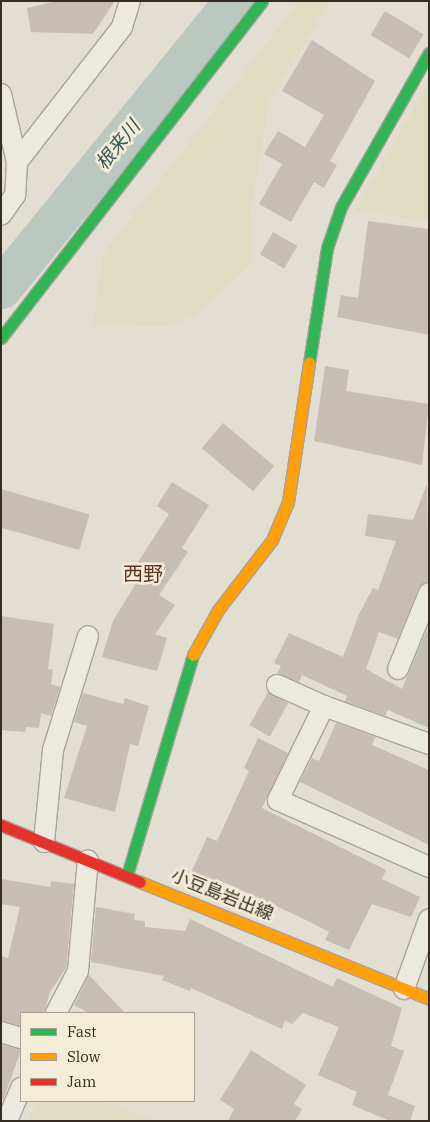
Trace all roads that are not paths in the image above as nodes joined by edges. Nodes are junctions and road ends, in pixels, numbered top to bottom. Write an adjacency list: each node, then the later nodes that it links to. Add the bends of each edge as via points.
1 (130, 1): 5 (street, via 122,27)
2 (262, 1): 7 (street)
3 (429, 53): 18 (street, via 341,207 327,248 288,502 272,540 218,610 191,659 167,754)
4 (1, 94): 5 (street)
5 (17, 162): 6 (street, via 15,195)
6 (1, 215)
7 (1, 338)
8 (429, 593): 10 (street)
9 (88, 636): 15 (street, via 53,750)
10 (398, 669)
11 (277, 685): 12 (street)
12 (324, 706): 13 (street); 17 (street, via 278,800)
13 (429, 744)
14 (1, 825): 15 (street, 小豆島岩出線)
15 (44, 842): 16 (street, 小豆島岩出線)
16 (88, 860): 18 (street, 小豆島岩出線); 22 (street, via 78,971)
17 (429, 867)
18 (127, 875): 20 (street, 小豆島岩出線)
19 (429, 919): 20 (street)
20 (404, 989): 21 (street, 小豆島岩出線)
21 (429, 999)
22 (57, 1012)
23 (1, 1032): 24 (street)
24 (20, 1038)
25 (20, 1090): 26 (street)
26 (7, 1121)

